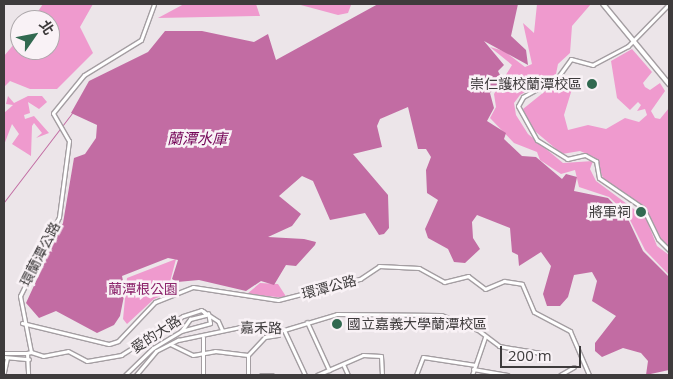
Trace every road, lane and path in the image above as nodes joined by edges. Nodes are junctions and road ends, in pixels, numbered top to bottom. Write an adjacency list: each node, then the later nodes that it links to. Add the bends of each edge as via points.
1 (154, 4): 10 (street, 環蘭潭公路, via 141,40 84,76 53,113 64,127 69,141 59,217 22,288)
2 (603, 4): 4 (main road)
3 (669, 4): 4 (street)
4 (633, 41): 5 (main road); 6 (street, via 592,65 571,59 557,78 523,97 518,106 537,140 567,159 585,155 596,161 599,178 643,208 658,239)
5 (669, 84)
6 (669, 250)
7 (201, 310): 8 (street); 13 (street, via 206,315 190,319); 17 (street, 愛的大路, via 183,316 121,355 87,361 68,351 44,356)
8 (206, 311): 11 (street); 13 (street, via 210,322)
9 (307, 322): 12 (street, 嘉禾路); 15 (street, 嘉禾路, via 337,314 429,313 455,319); 28 (street)
10 (22, 323): 17 (street, 環蘭潭公路); 45 (street, 環潭公路, via 109,344 118,341 155,302 193,287 278,300 360,279 379,266 419,268 444,282 468,276 485,289 504,281 522,284 534,312 570,331)
11 (221, 328): 12 (street, 嘉禾路, via 255,326); 16 (street, 嘉禾路)
12 (282, 329): 21 (street, via 278,335 265,337); 37 (street)
13 (182, 330): 31 (street, via 146,352)
14 (203, 337): 20 (street)
15 (485, 337): 19 (street, 嘉禾路, via 499,346); 25 (street)
16 (169, 343): 20 (street, via 186,353); 32 (street, 嘉禾路, via 149,357)
17 (29, 352): 18 (street, 愛的大路); 23 (street, 環蘭潭公路)
18 (4, 353)
19 (540, 353)
20 (203, 354): 21 (street); 33 (street)
21 (248, 355): 34 (street)
22 (5, 358): 23 (street); 29 (street)
23 (29, 359): 30 (street)
24 (343, 364): 28 (street); 39 (street); 40 (street, via 356,355 381,356)
25 (475, 365): 27 (street); 41 (street, via 423,357)
26 (574, 367): 44 (street)
27 (473, 369): 42 (street); 43 (street)
28 (329, 370): 38 (street)
29 (4, 372)
30 (28, 375)
31 (125, 375)
32 (136, 375)
33 (203, 375)
34 (248, 375)
35 (260, 375): 36 (street)
36 (272, 375)
37 (305, 375)
38 (318, 375)
39 (348, 375)
40 (382, 375)
41 (416, 375)
42 (472, 375)
43 (507, 375)
44 (560, 375)
45 (590, 375)

